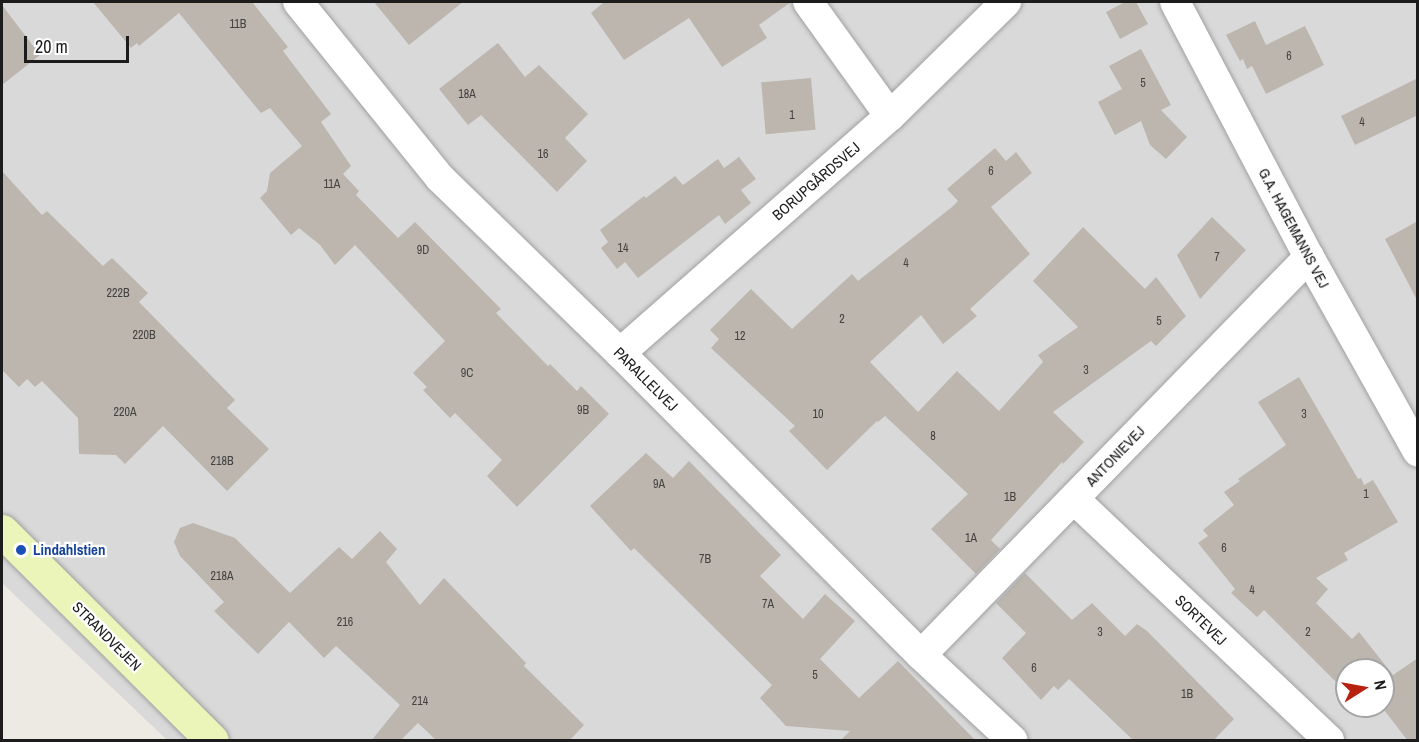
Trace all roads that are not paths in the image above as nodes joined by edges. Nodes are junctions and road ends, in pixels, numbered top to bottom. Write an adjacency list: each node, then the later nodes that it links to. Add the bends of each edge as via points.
1 (297, 2): 7 (street, PARALLELVEJ, via 440,178)
2 (807, 2): 5 (street)
3 (1006, 2): 5 (street, BORUPGÅRDSVEJ)
4 (1175, 2): 6 (street, G.A. HAGEMANNS VEJ)
5 (890, 116): 7 (street, BORUPGÅRDSVEJ)
6 (1310, 257): 8 (street, G.A. HAGEMANNS VEJ); 9 (street, ANTONIEVEJ)
7 (620, 353): 11 (street, PARALLELVEJ)
8 (1418, 452)
9 (1074, 499): 11 (street, ANTONIEVEJ); 14 (street, SORTEVEJ)
10 (2, 531): 12 (main road, STRANDVEJEN)
11 (921, 655): 13 (street, PARALLELVEJ)
12 (212, 741)
13 (1012, 741)
14 (1329, 741)

